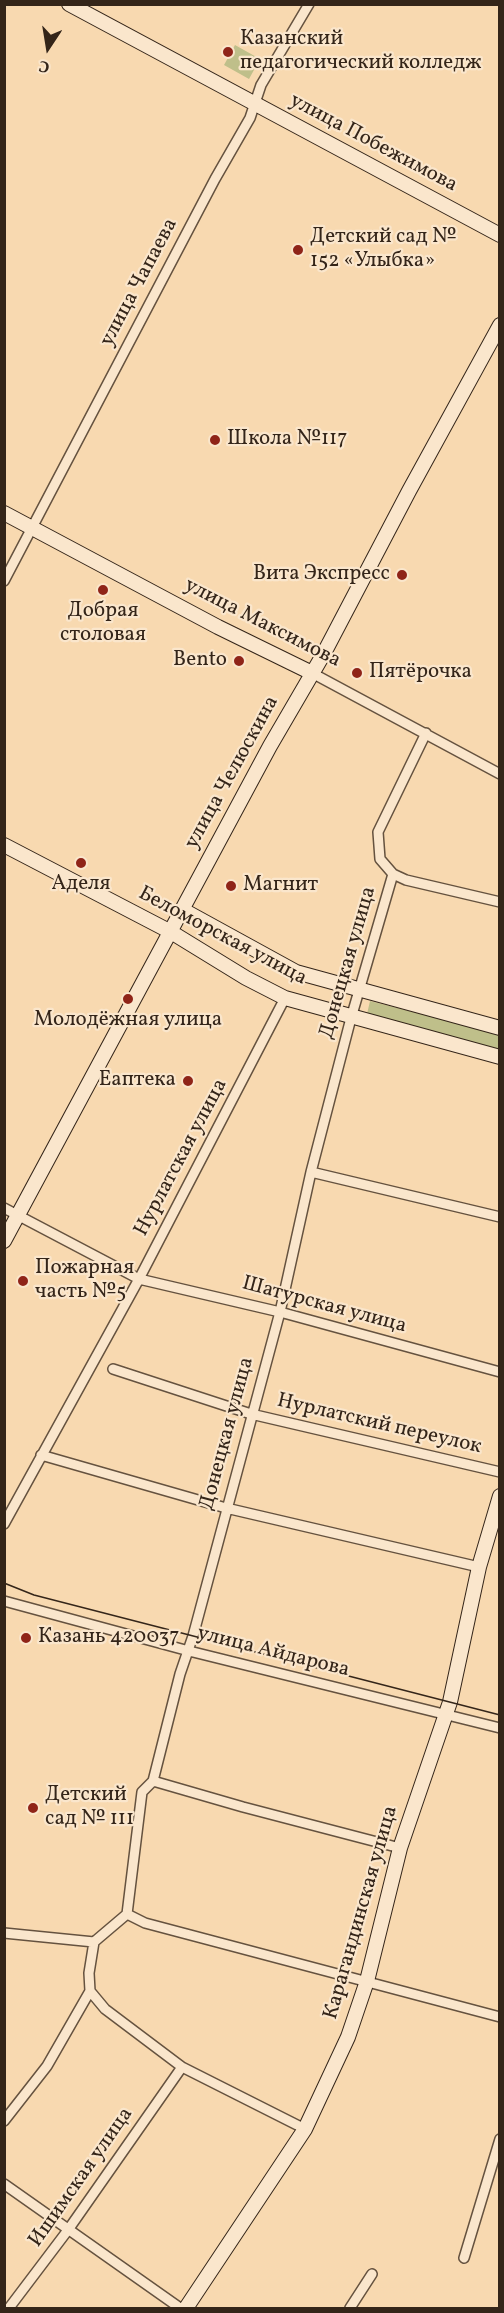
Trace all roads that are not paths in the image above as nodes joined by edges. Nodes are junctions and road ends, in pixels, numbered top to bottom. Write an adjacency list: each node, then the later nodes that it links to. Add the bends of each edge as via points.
1 (69, 4): 3 (main road, улица Побежимова)
2 (309, 4): 3 (street, улица Чапаева, via 261,85)
3 (255, 105): 4 (main road, улица Побежимова); 7 (street, улица Чапаева)
4 (500, 235)
5 (500, 325): 9 (main road, улица Челюскина)
6 (4, 513): 7 (main road, улица Максимова)
7 (34, 528): 8 (street, улица Чапаева); 9 (main road, улица Максимова)
8 (4, 581)
9 (312, 673): 10 (street, улица Максимова); 15 (main road, улица Челюскина)
10 (426, 733): 11 (street, улица Максимова); 13 (street, Донецкая улица, via 378,832 380,859)
11 (500, 774)
12 (4, 845): 16 (main road, Беломорская улица)
13 (393, 874): 14 (street); 17 (street, Донецкая улица)
14 (500, 902)
15 (183, 910): 16 (main road, улица Челюскина); 17 (main road, Беломорская улица, via 296,972)
16 (171, 932): 18 (main road, Беломорская улица); 24 (main road, улица Челюскина)
17 (359, 991): 19 (street, Донецкая улица); 20 (main road, Беломорская улица)
18 (285, 998): 19 (main road, Беломорская улица); 27 (street, Нурлатская улица)
19 (351, 1017): 21 (main road, Беломорская улица); 22 (street, Донецкая улица)
20 (500, 1028)
21 (500, 1057)
22 (311, 1172): 25 (street); 28 (street, Донецкая улица)
23 (4, 1208): 24 (street, Шатурская улица)
24 (18, 1216): 26 (main road, улица Челюскина); 27 (street, Шатурская улица)
25 (500, 1217)
26 (4, 1241)
27 (139, 1279): 28 (street, Шатурская улица); 32 (street, Нурлатская улица)
28 (280, 1312): 30 (street, Шатурская улица); 31 (street, Донецкая улица)
29 (113, 1369): 31 (street, Нурлатский переулок)
30 (500, 1372)
31 (251, 1414): 33 (street, Нурлатский переулок); 35 (street, Донецкая улица)
32 (41, 1455): 35 (street); 36 (street, Нурлатская улица)
33 (500, 1472)
34 (500, 1496): 37 (main road, Карагандинская улица)
35 (226, 1508): 37 (street); 39 (street, Донецкая улица)
36 (4, 1524)
37 (478, 1567): 40 (main road, Карагандинская улица)
38 (4, 1601): 39 (street, улица Айдарова)
39 (189, 1651): 40 (street, улица Айдарова); 42 (street, Донецкая улица)
40 (447, 1714): 41 (street, улица Айдарова); 43 (main road, Карагандинская улица)
41 (500, 1728)
42 (153, 1780): 43 (street, via 243,1808); 44 (street, Донецкая улица, via 142,1792)
43 (400, 1848): 47 (main road, Карагандинская улица)
44 (127, 1914): 46 (street); 47 (street, via 145,1923)
45 (4, 1933): 46 (street)
46 (94, 1942): 48 (street)
47 (367, 1981): 49 (street); 52 (main road, Карагандинская улица, via 348,2037)
48 (90, 1991): 50 (street, via 105,2009); 51 (street, via 47,2066)
49 (500, 2018)
50 (182, 2067): 52 (street); 56 (street, Ишимская улица)
51 (4, 2121)
52 (305, 2129): 61 (main road, Карагандинская улица)
53 (500, 2139): 54 (street)
54 (497, 2160): 57 (street)
55 (4, 2184): 56 (street)
56 (68, 2230): 59 (street, Ишимская улица); 60 (street)
57 (464, 2258)
58 (372, 2274): 62 (street)
59 (9, 2308)
60 (180, 2308)
61 (186, 2308)
62 (350, 2308)

